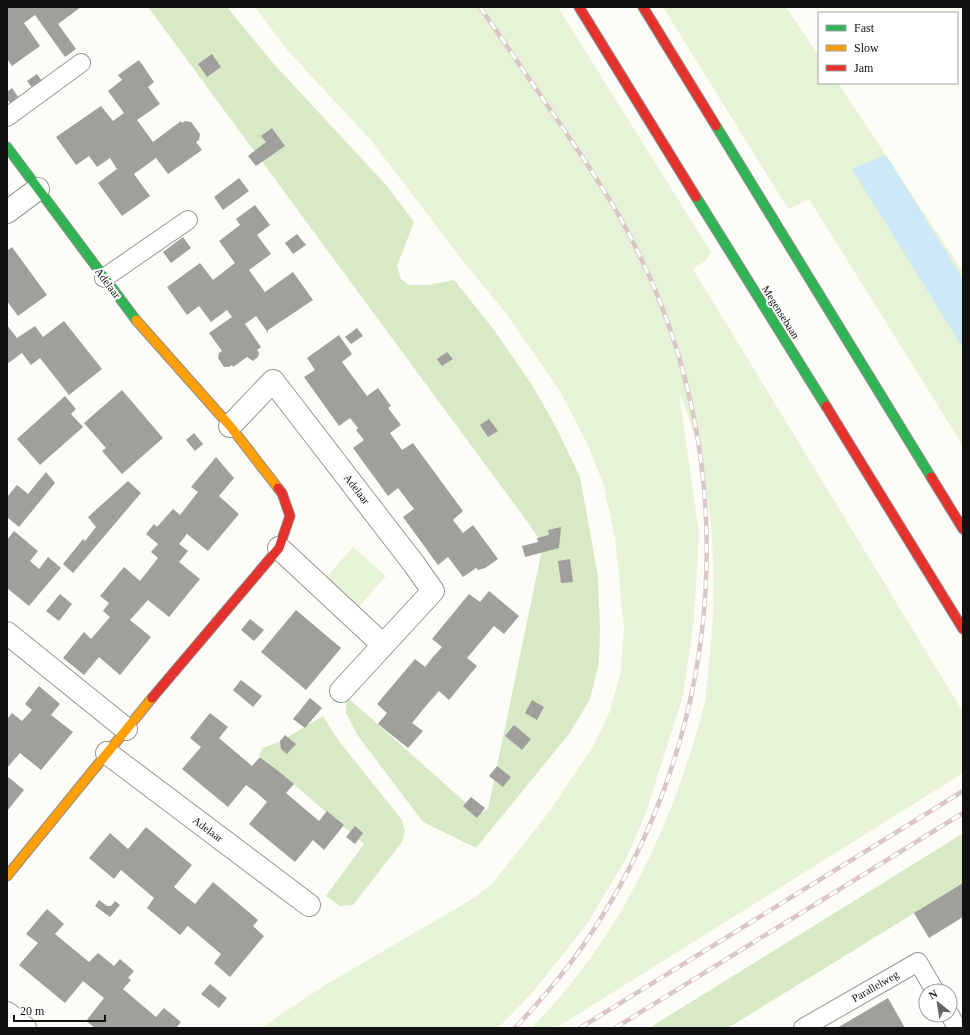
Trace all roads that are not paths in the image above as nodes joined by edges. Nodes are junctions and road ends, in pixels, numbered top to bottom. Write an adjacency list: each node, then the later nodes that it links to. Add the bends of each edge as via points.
1 (579, 7): 13 (main road, Megensebaan)
2 (643, 7): 11 (main road)
3 (81, 63): 4 (lane)
4 (7, 117)
5 (7, 147): 6 (main road, Adelaar)
6 (38, 189): 7 (street); 9 (main road, Adelaar)
7 (7, 212)
8 (188, 220): 9 (lane)
9 (104, 278): 10 (main road, Adelaar, via 137,322)
10 (230, 426): 12 (main road, Adelaar, via 282,493 290,516); 15 (street, Adelaar, via 273,381 433,591)
11 (963, 529)
12 (279, 548): 15 (street); 17 (main road, Adelaar)
13 (963, 629)
14 (7, 633): 17 (street)
15 (383, 645): 16 (street, Adelaar)
16 (341, 691)
17 (126, 729): 18 (main road, Adelaar)
18 (107, 753): 19 (main road, Adelaar); 20 (street, Adelaar)
19 (7, 876)
20 (309, 905)
21 (931, 983): 24 (lane, Parallelweg, via 918,962)
22 (7, 1013): 23 (street)
23 (25, 1028)
24 (803, 1028)

